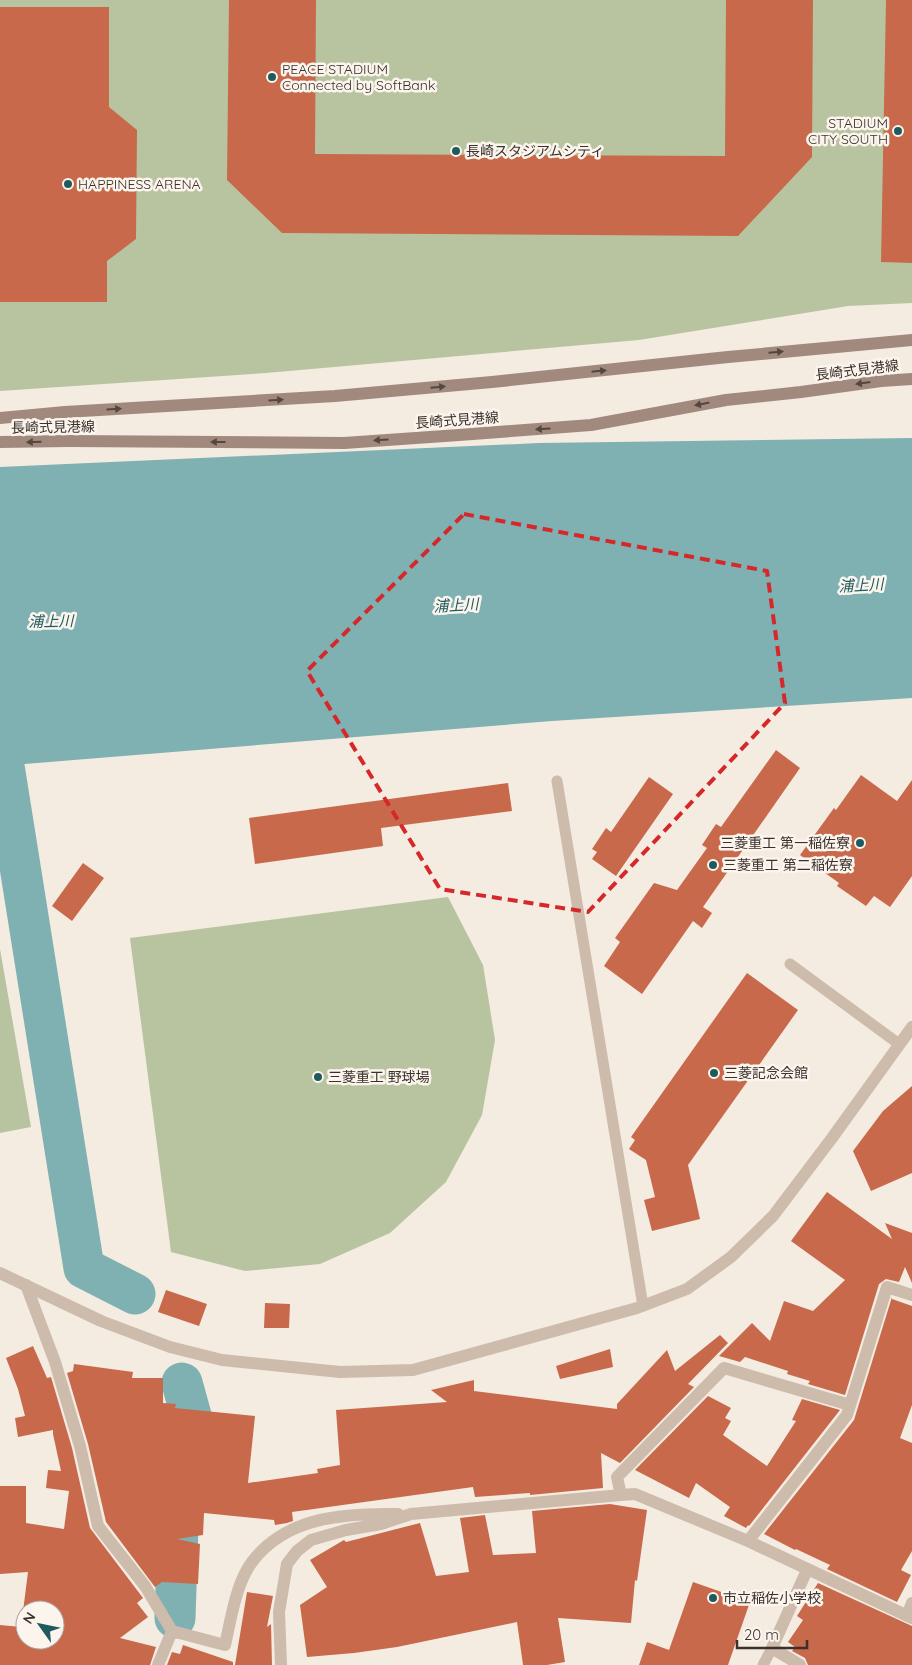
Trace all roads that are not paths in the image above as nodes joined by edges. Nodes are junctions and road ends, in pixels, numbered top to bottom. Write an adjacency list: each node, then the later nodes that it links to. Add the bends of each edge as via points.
1 (912, 340): 3 (main road, 長崎式見港線, one-way to 1, via 354,394)
2 (912, 379): 4 (main road, 長崎式見港線, one-way to 4, via 726,400 591,425 344,443)
3 (0, 418)
4 (0, 442)
5 (557, 781): 12 (lane)
6 (790, 964): 8 (lane)
7 (912, 1027): 8 (street)
8 (899, 1044): 12 (street, via 773,1216 731,1257 687,1289)
9 (0, 1273): 10 (street)
10 (26, 1285): 12 (street, via 101,1321 170,1347 222,1360 340,1372 413,1370); 20 (street, via 55,1362 78,1437 98,1526 145,1586)
11 (912, 1294): 13 (street, via 887,1287)
12 (643, 1306)
13 (850, 1405): 14 (street, via 724,1368 617,1477); 16 (street, via 847,1415)
14 (621, 1495): 15 (street); 16 (street, via 635,1494)
15 (411, 1514): 20 (street, via 333,1517 306,1522 268,1545 252,1562 236,1600 225,1645); 23 (street, via 311,1540 297,1551 287,1564 279,1612)
16 (748, 1541): 17 (street)
17 (807, 1570): 19 (street); 21 (street)
18 (912, 1603): 19 (street)
19 (909, 1617)
20 (172, 1631): 22 (street)
21 (772, 1648): 24 (lane); 25 (street)
22 (158, 1665)
23 (281, 1665)
24 (763, 1665)
25 (800, 1665)

